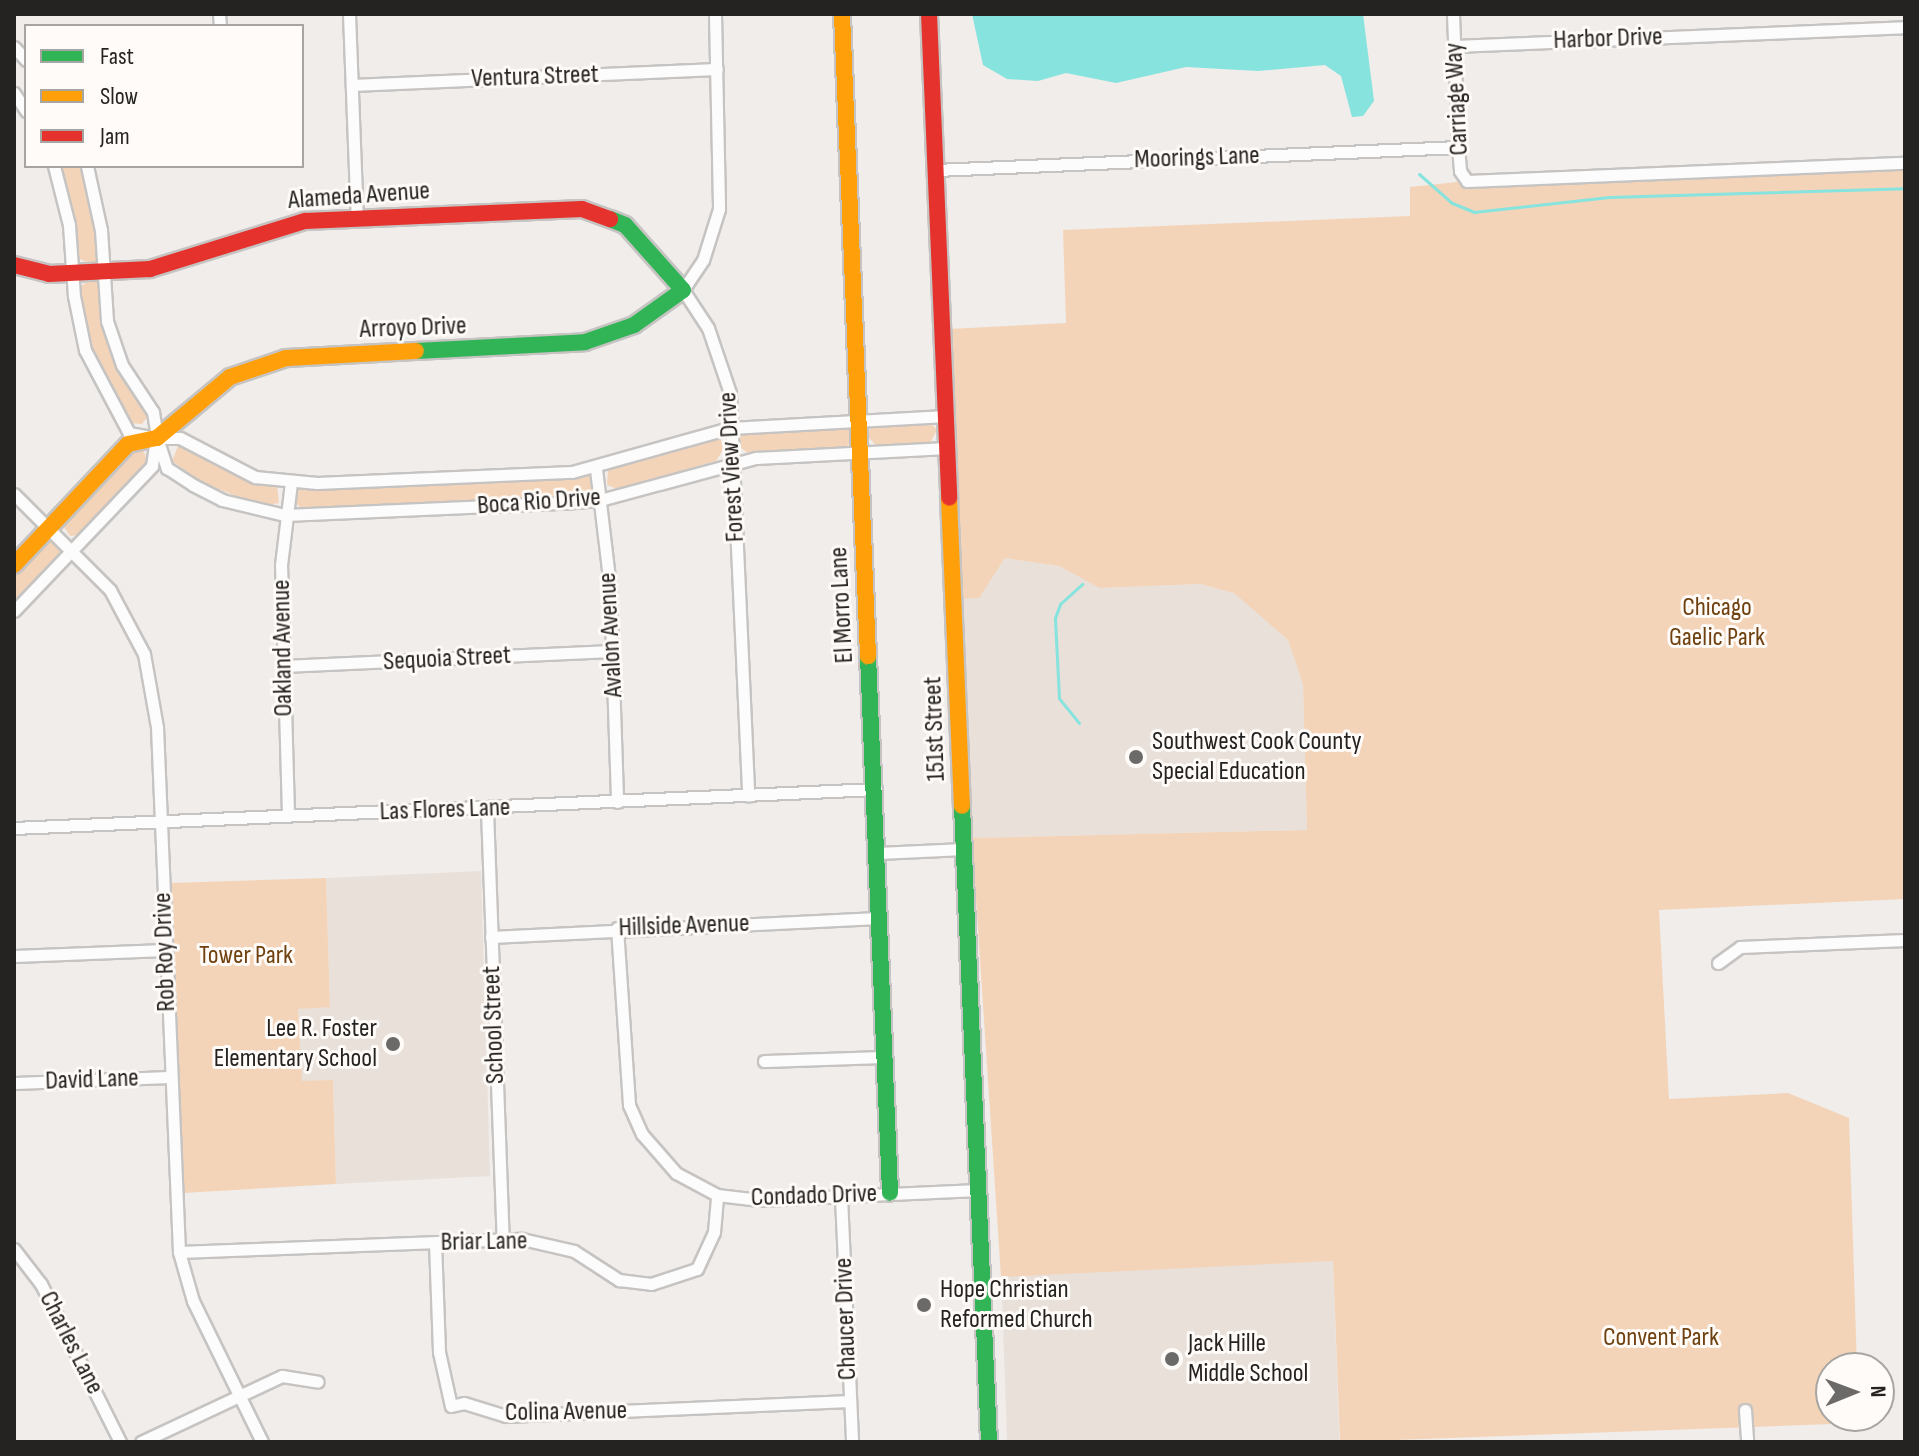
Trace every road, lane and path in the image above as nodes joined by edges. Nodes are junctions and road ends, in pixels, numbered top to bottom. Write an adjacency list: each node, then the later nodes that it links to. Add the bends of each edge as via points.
1 (349, 14): 9 (street)
2 (715, 14): 8 (street)
3 (842, 14): 21 (street, El Morro Lane)
4 (929, 14): 14 (street, 151st Street)
5 (1453, 14): 7 (street, Carriage Way)
6 (1905, 27): 7 (street, Harbor Drive)
7 (1454, 46): 10 (street, Carriage Way)
8 (717, 69): 9 (street, Ventura Street); 19 (street, via 719,209 703,260)
9 (352, 85): 15 (street)
10 (1458, 147): 11 (street, Carriage Way, via 1460,171 1467,181); 14 (street, Moorings Lane)
11 (1905, 163)
12 (55, 168): 18 (street, Boca Rio Drive, via 69,225)
13 (87, 168): 17 (street, Boca Rio Drive)
14 (936, 170): 20 (street, 151st Street)
15 (357, 218): 17 (street, Alameda Avenue, via 277,226 176,263); 19 (street, Alameda Avenue, via 590,209 625,225)
16 (14, 265): 18 (street, Alameda Avenue)
17 (105, 272): 18 (street, Alameda Avenue); 23 (street, Boca Rio Drive, via 107,321 122,365 153,412)
18 (72, 274): 23 (street, Boca Rio Drive, via 85,350 111,406 129,433)
19 (683, 290): 22 (street, Forest View Drive, via 699,310 723,364); 23 (street, Arroyo Drive, via 634,325 585,342 286,358 230,377)
20 (946, 416): 21 (street, Boca Rio Drive); 24 (street, 151st Street)
21 (859, 420): 22 (street, Boca Rio Drive); 25 (street, El Morro Lane)
22 (730, 428): 26 (street, Forest View Drive); 27 (street, Boca Rio Drive)
23 (157, 438): 28 (street, Boca Rio Drive, via 180,438 255,477); 31 (street, Boca Rio Drive, via 167,468 193,485 222,500); 32 (street, Arroyo Drive, via 128,444); 33 (street, via 152,466)
24 (947, 448): 25 (street, Boca Rio Drive); 45 (street, 151st Street)
25 (858, 452): 26 (street, Boca Rio Drive); 38 (street, El Morro Lane)
26 (732, 462): 30 (street, Boca Rio Drive); 39 (street, Forest View Drive)
27 (596, 469): 28 (street, Boca Rio Drive); 30 (street, Avalon Avenue)
28 (291, 482): 31 (street, Oakland Avenue)
29 (14, 494): 32 (street, Rob Roy Drive)
30 (600, 500): 31 (street, Boca Rio Drive); 36 (street, Avalon Avenue)
31 (285, 515): 37 (street, Oakland Avenue)
32 (49, 527): 33 (street, Rob Roy Drive); 34 (street, Arroyo Drive)
33 (72, 551): 35 (street); 43 (street, Rob Roy Drive, via 110,590 144,654 155,705)
34 (14, 565)
35 (14, 611)
36 (612, 651): 37 (street, Sequoia Street); 40 (street, Avalon Avenue)
37 (283, 666): 42 (street, Oakland Avenue)
38 (876, 789): 39 (street, Las Flores Lane); 46 (street, El Morro Lane)
39 (748, 796): 40 (street, Las Flores Lane)
40 (617, 802): 41 (street, Las Flores Lane)
41 (487, 810): 42 (street, Las Flores Lane); 49 (street, School Street)
42 (288, 814): 43 (street, Las Flores Lane)
43 (161, 821): 44 (street, Las Flores Lane); 51 (street, Rob Roy Drive)
44 (14, 828)
45 (964, 849): 46 (street); 58 (street, 151st Street)
46 (878, 853): 47 (street, El Morro Lane)
47 (878, 918): 48 (street, Hillside Avenue); 54 (street, El Morro Lane)
48 (617, 928): 49 (street, Hillside Avenue); 60 (street, Condado Drive, via 629,1105 658,1156 676,1173)
49 (491, 937): 62 (street, School Street)
50 (1905, 940): 53 (street, via 1740,947)
51 (165, 950): 52 (street); 56 (street, Rob Roy Drive)
52 (14, 956)
53 (1718, 963)
54 (884, 1057): 55 (street); 59 (street, El Morro Lane)
55 (764, 1061)
56 (170, 1077): 57 (street, David Lane); 65 (street, Rob Roy Drive)
57 (14, 1083)
58 (978, 1190): 59 (street, Condado Drive); 74 (street, 151st Street)
59 (890, 1193): 61 (street, Condado Drive)
60 (717, 1195): 61 (street, Condado Drive, via 760,1200); 62 (street, Briar Lane, via 714,1232 697,1269 651,1284 619,1280 557,1245)
61 (841, 1197): 68 (street, Chaucer Drive)
62 (503, 1240): 63 (street, Briar Lane)
63 (435, 1242): 65 (street, Briar Lane); 68 (street, Colina Avenue, via 439,1352 451,1406 464,1403 506,1416)
64 (14, 1249): 70 (street, Charles Lane, via 37,1276)
65 (179, 1252): 67 (street, Rob Roy Drive, via 193,1301)
66 (318, 1382): 67 (street, via 282,1376)
67 (238, 1395): 71 (street); 72 (street, Rob Roy Drive)
68 (850, 1401): 73 (street, Chaucer Drive)
69 (1745, 1410): 75 (street)
70 (120, 1442)
71 (141, 1442)
72 (262, 1442)
73 (852, 1442)
74 (989, 1442)
75 (1747, 1442)

